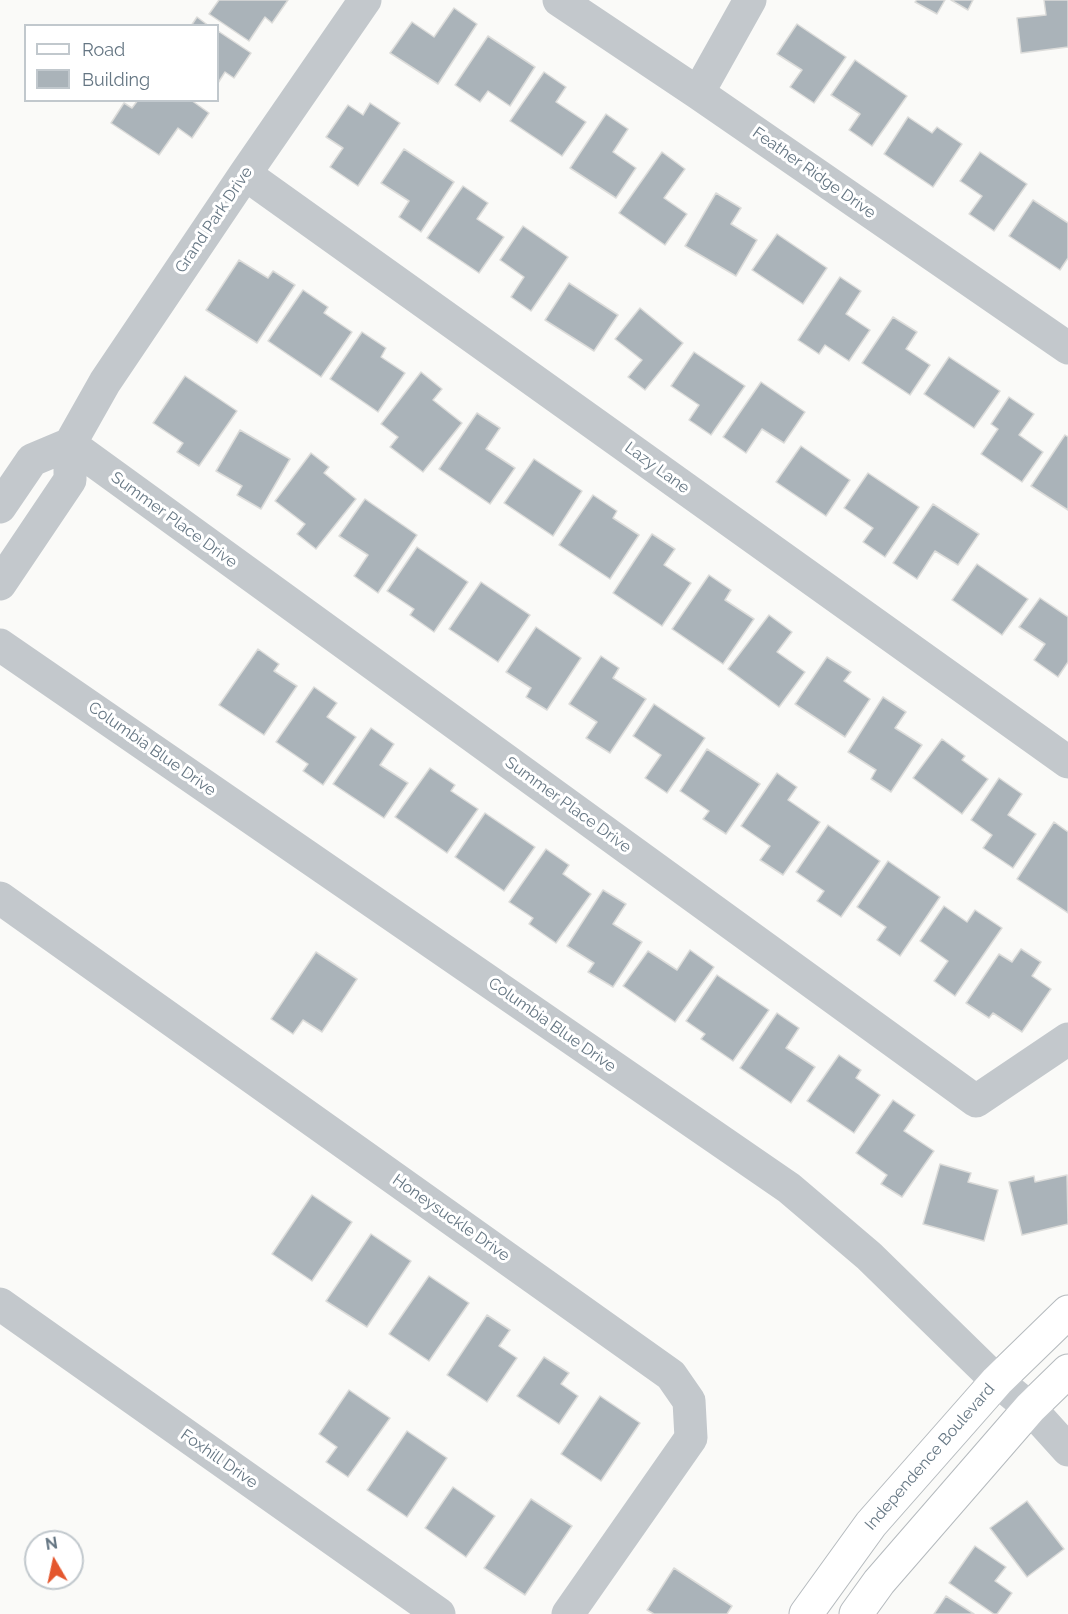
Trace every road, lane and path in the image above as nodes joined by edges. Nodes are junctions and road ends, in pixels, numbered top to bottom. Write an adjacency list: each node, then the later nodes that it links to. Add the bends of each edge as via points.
1 (365, 0): 5 (street, Grand Park Drive)
2 (559, 0): 4 (street, Feather Ridge Drive)
3 (750, 0): 4 (street)
4 (698, 93): 6 (street, Feather Ridge Drive)
5 (245, 174): 7 (street, Grand Park Drive, via 105,382); 11 (street, Lazy Lane)
6 (1067, 345)
7 (70, 444): 8 (street, via 32,460); 9 (street, Grand Park Drive, via 70,480); 13 (street, Summer Place Drive, via 976,1101)
8 (0, 507)
9 (0, 584)
10 (0, 645): 17 (street, Columbia Blue Drive, via 789,1188 869,1256)
11 (1068, 762)
12 (0, 898): 21 (street, Honeysuckle Drive, via 671,1375 688,1401 691,1438)
13 (1068, 1039)
14 (0, 1304): 20 (street, Foxhill Drive)
15 (1068, 1312): 17 (main road, Independence Boulevard)
16 (1068, 1371): 18 (main road)
17 (997, 1381): 18 (street, Columbia Blue Drive); 22 (main road, Independence Boulevard, via 871,1524)
18 (1030, 1408): 19 (street, Columbia Blue Drive); 23 (main road)
19 (1068, 1450)
20 (439, 1614)
21 (568, 1614)
22 (806, 1614)
23 (855, 1614)

